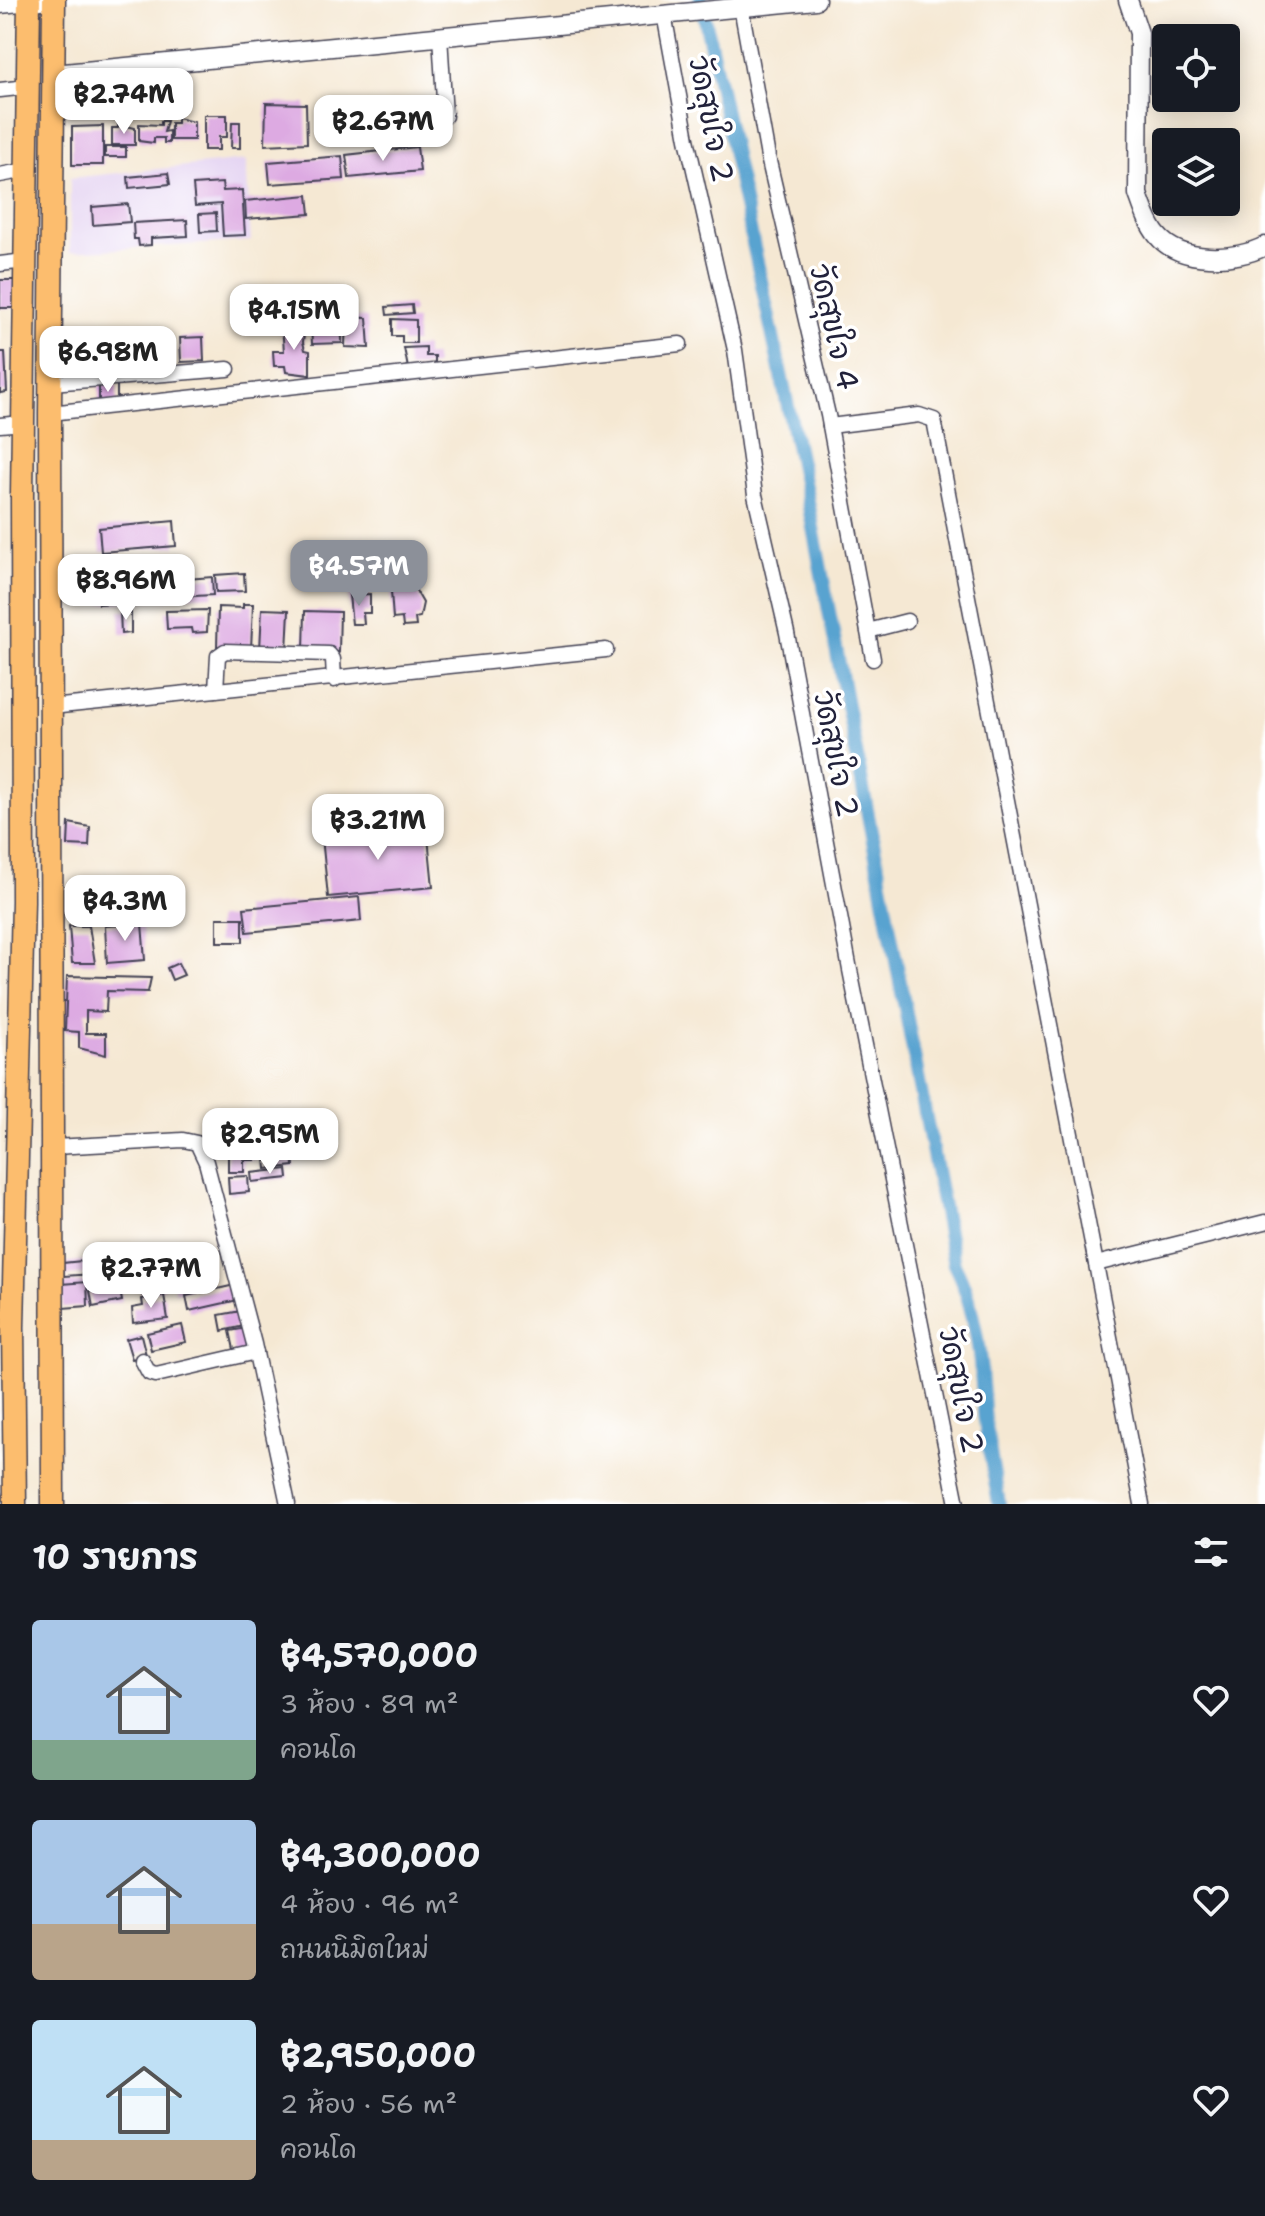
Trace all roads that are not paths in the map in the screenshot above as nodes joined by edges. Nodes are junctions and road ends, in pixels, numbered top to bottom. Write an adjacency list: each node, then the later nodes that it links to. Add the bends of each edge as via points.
1 (35, 0): 5 (street); 10 (main road)
2 (54, 0): 9 (main road)
3 (816, 0): 6 (street)
4 (1128, 0): 15 (street, via 1139,33 1138,194 1158,237 1182,252 1216,257 1247,255)
5 (0, 4)
6 (735, 5): 7 (street); 24 (street, วัดสุขใจ 4)
7 (672, 14): 8 (street); 40 (street, วัดสุขใจ 2, via 687,139 732,336 755,495 787,633)
8 (440, 36): 9 (street); 12 (street)
9 (54, 74): 20 (main road)
10 (27, 87): 11 (street); 13 (main road)
11 (0, 90)
12 (445, 116)
13 (27, 170): 14 (street); 16 (main road)
14 (0, 175)
15 (1265, 246)
16 (25, 261): 17 (street); 22 (main road)
17 (0, 264)
18 (680, 344): 21 (street)
19 (228, 369): 20 (street)
20 (51, 383): 21 (main road)
21 (50, 413): 31 (main road)
22 (23, 423): 23 (street); 37 (main road)
23 (0, 425)
24 (830, 426): 26 (street, วัดสุขใจ 4); 34 (street, via 919,415 934,420)
25 (907, 621): 26 (street)
26 (868, 631): 28 (street, วัดสุขใจ 4)
27 (606, 650): 29 (street)
28 (873, 659)
29 (334, 680): 30 (street); 30 (street, via 329,654 225,651 218,656)
30 (216, 690): 31 (street)
31 (51, 707): 32 (main road)
32 (54, 1147): 35 (street, via 197,1143); 38 (main road)
33 (1265, 1222): 34 (street)
34 (1096, 1264): 41 (street)
35 (256, 1352): 36 (street, via 156,1375); 39 (street)
36 (142, 1360)
37 (15, 1504)
38 (53, 1504)
39 (288, 1504)
40 (957, 1504)
41 (1142, 1504)

